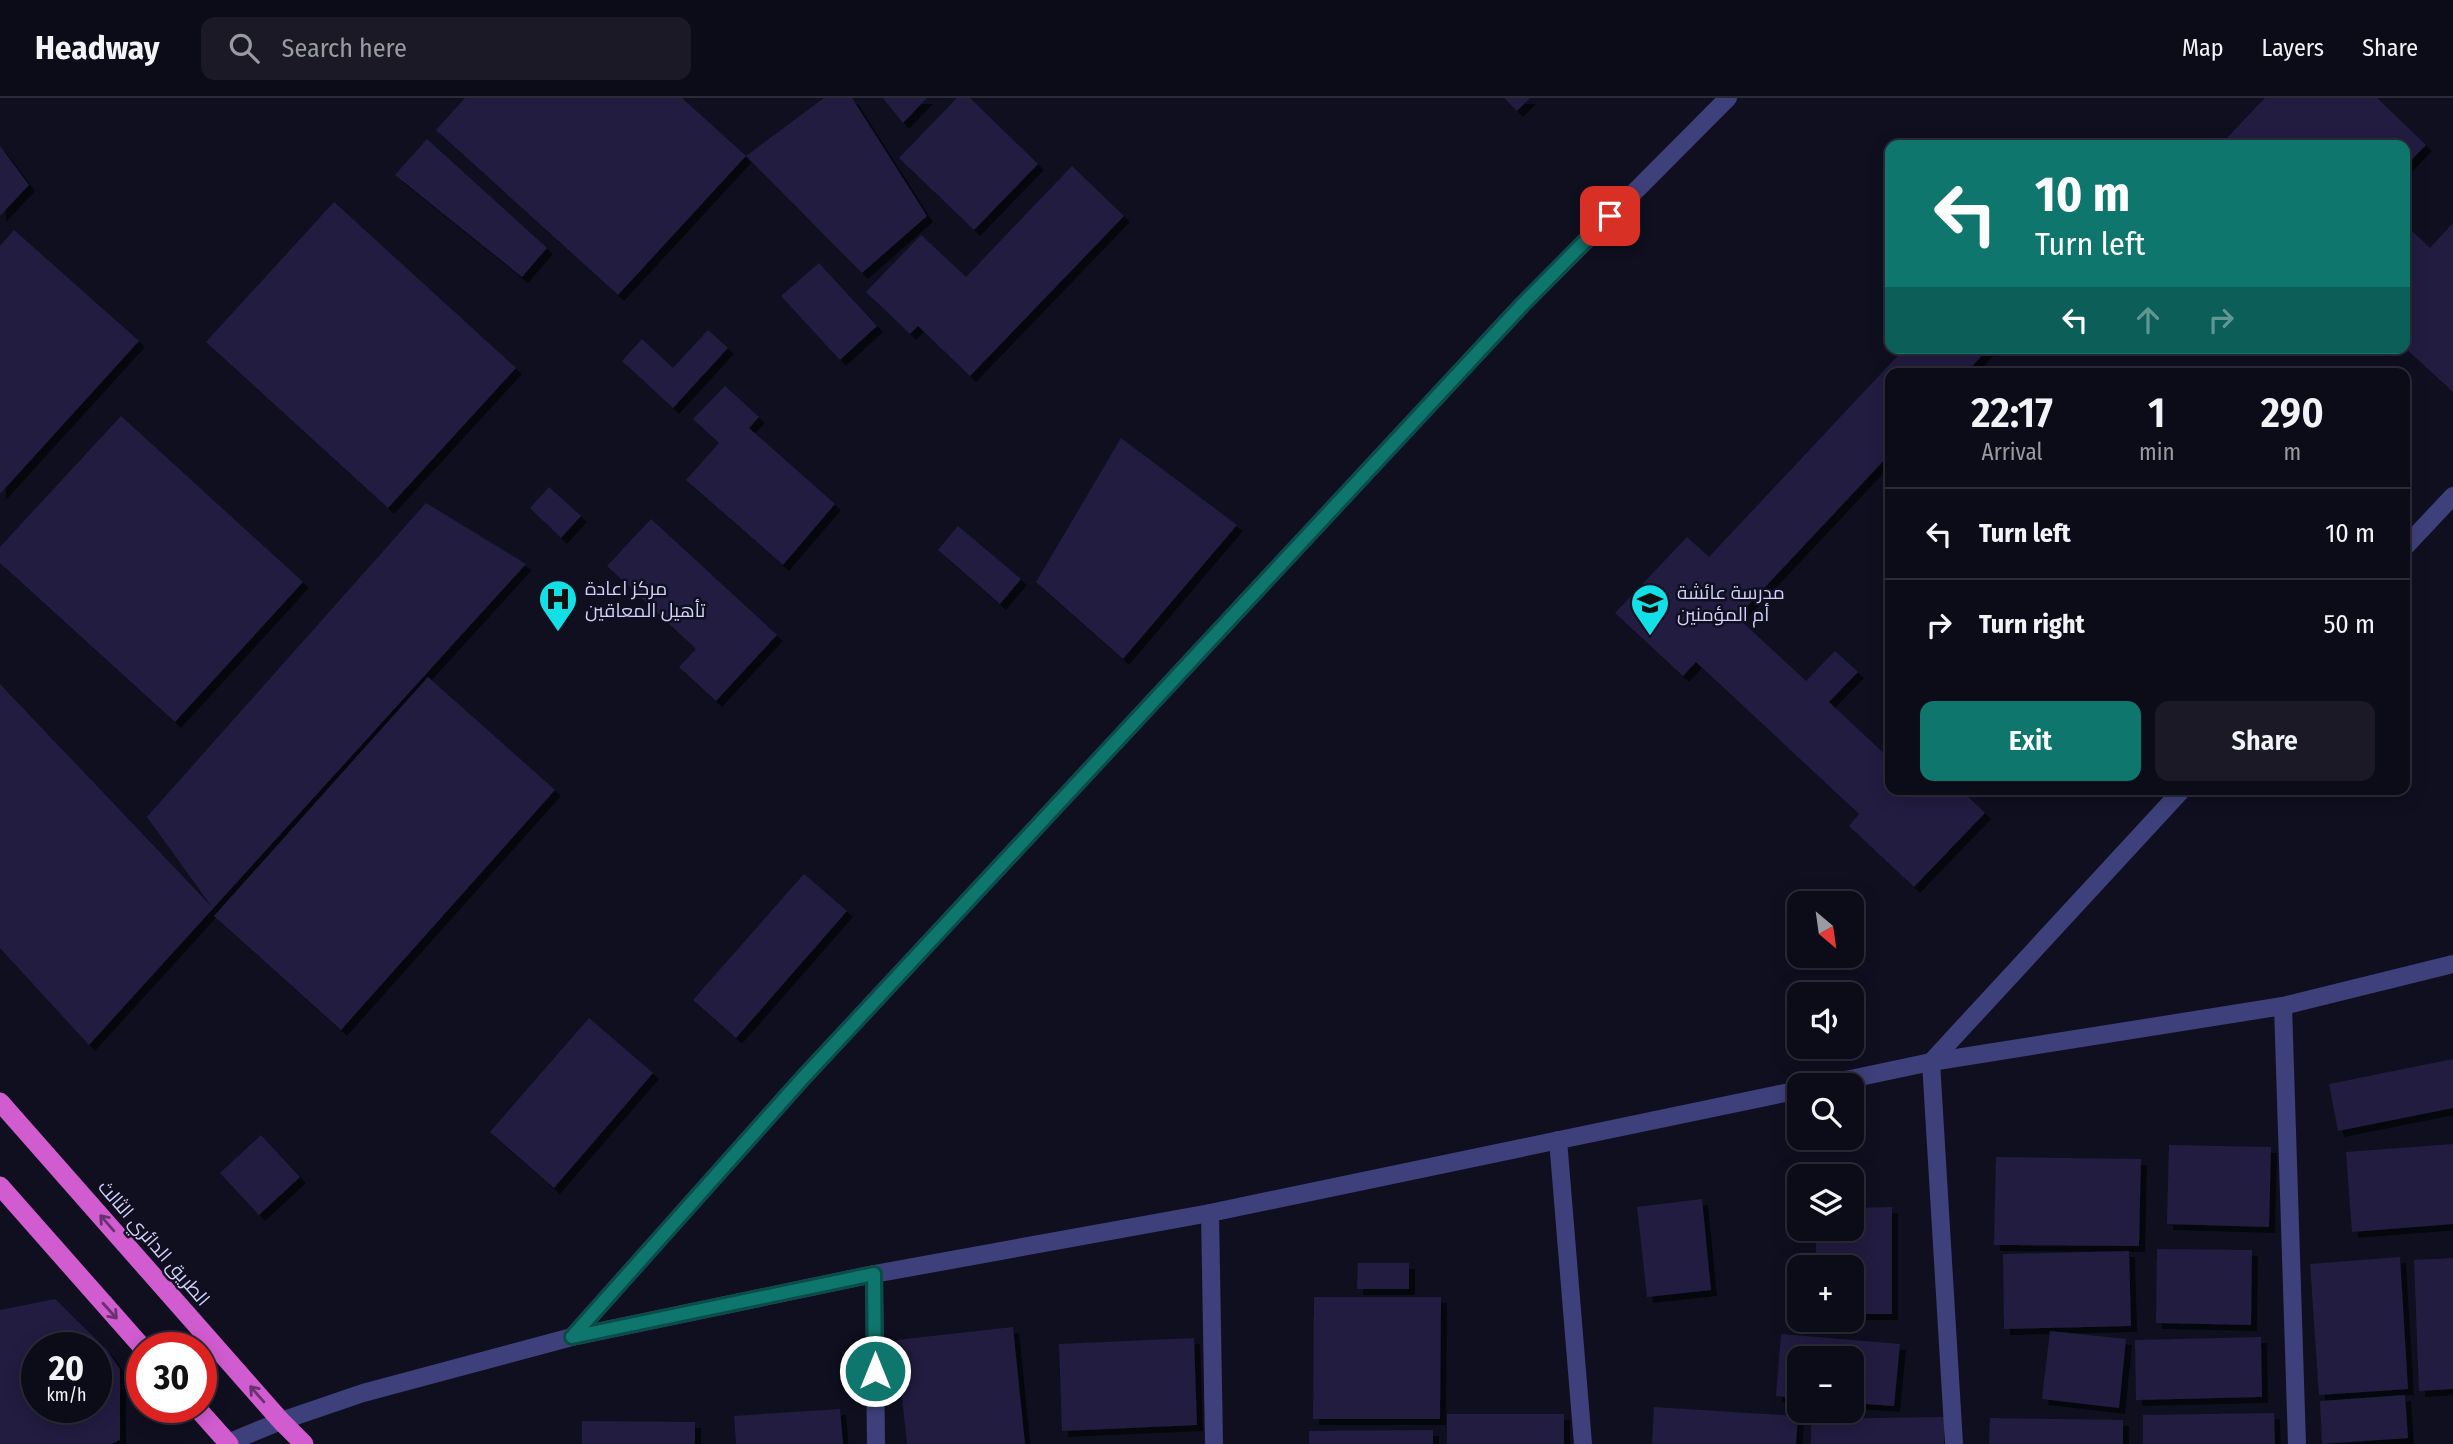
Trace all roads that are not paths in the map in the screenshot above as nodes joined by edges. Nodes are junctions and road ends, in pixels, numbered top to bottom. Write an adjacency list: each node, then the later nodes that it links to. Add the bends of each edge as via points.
1 (1728, 98): 16 (street, via 1513,315 802,1079)
2 (2453, 496): 3 (street)
3 (2410, 542)
4 (2177, 795): 7 (street)
5 (2453, 964): 6 (street)
6 (2283, 1006): 7 (street); 25 (street)
7 (1931, 1062): 8 (street); 24 (street)
8 (1864, 1076)
9 (1787, 1092): 11 (street)
10 (0, 1102): 17 (highway, الطريق الدائري الثالث, one-way to 10)
11 (1558, 1140): 13 (street); 23 (street)
12 (0, 1186): 15 (highway, one-way to 15)
13 (1210, 1213): 14 (street); 22 (street)
14 (874, 1274): 16 (street); 21 (street)
15 (129, 1332)
16 (572, 1337): 17 (street, via 363,1393)
17 (281, 1421): 19 (street); 20 (highway, الطريق الدائري الثالث)
18 (210, 1423): 19 (highway)
19 (227, 1443)
20 (304, 1444)
21 (876, 1444)
22 (1214, 1444)
23 (1583, 1444)
24 (1954, 1444)
25 (2297, 1444)

